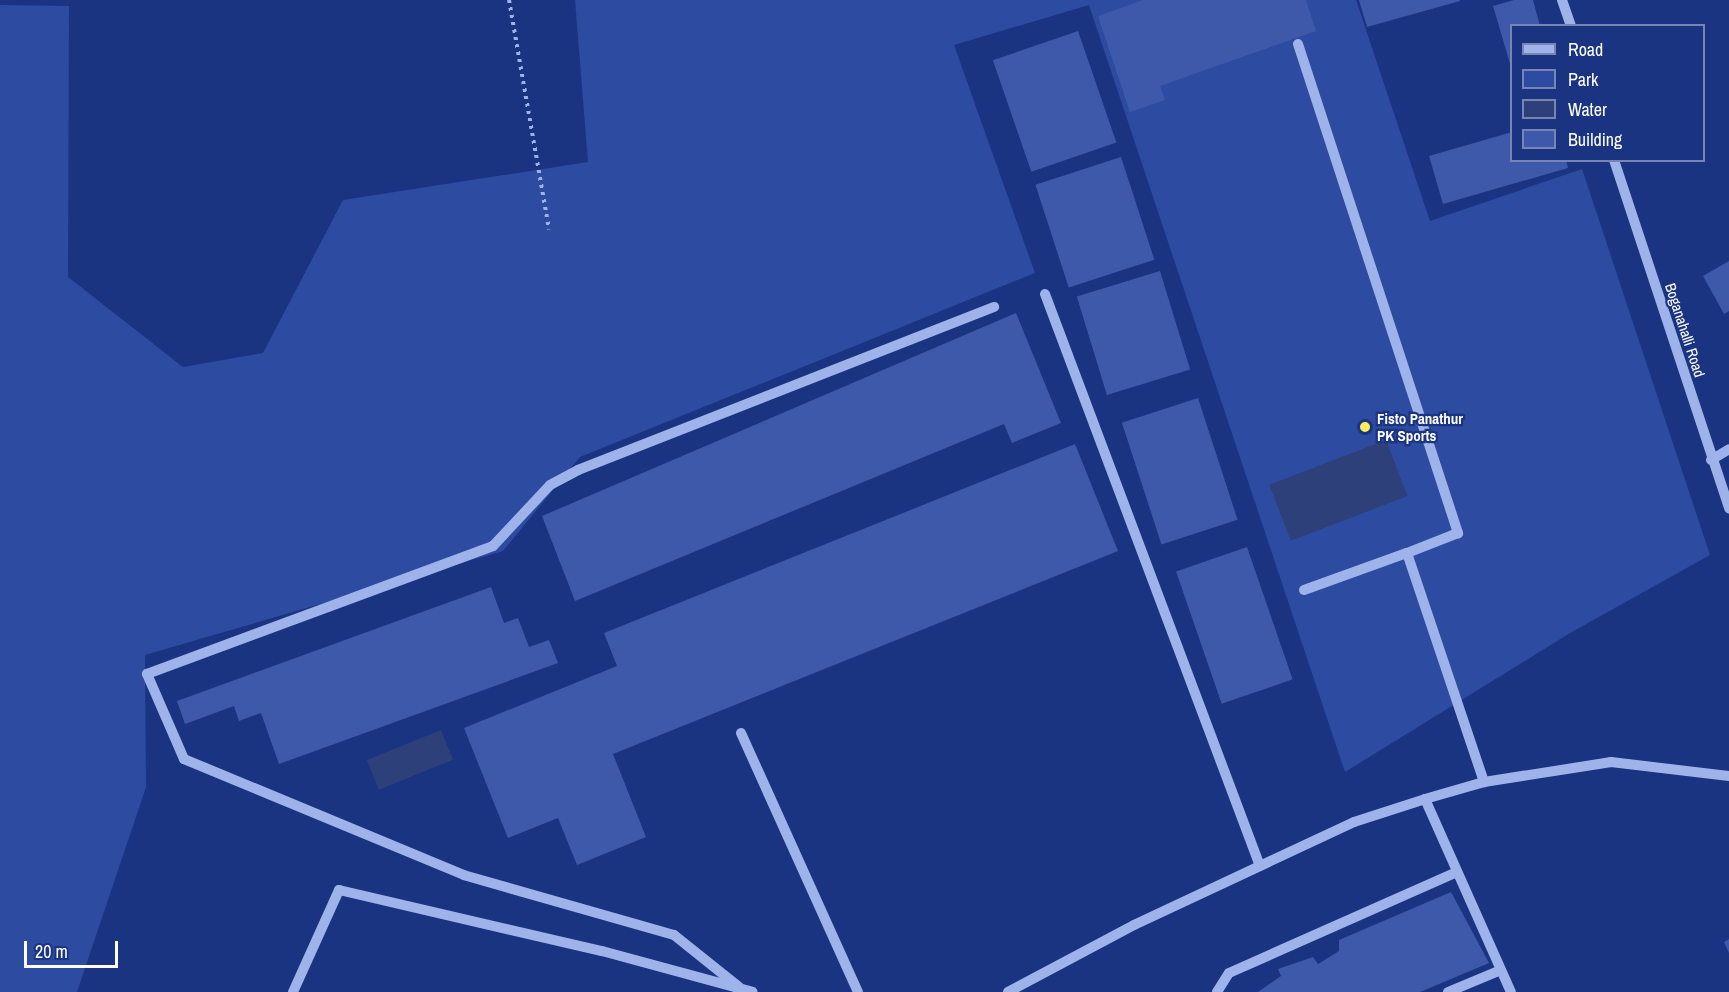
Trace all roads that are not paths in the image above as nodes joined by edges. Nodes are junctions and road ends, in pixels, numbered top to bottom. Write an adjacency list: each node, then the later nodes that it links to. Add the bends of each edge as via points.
1 (1562, 0): 2 (street)
2 (1570, 24)
3 (1298, 44): 10 (street, via 1458,532)
4 (1615, 162): 8 (street, Boganahalli Road)
5 (1045, 294): 16 (street)
6 (994, 307): 19 (street, via 578,470 550,485 493,546 147,675 184,759 464,875 674,934)
7 (1729, 449): 8 (street)
8 (1711, 460): 9 (street, Boganahalli Road)
9 (1729, 508)
10 (1407, 553): 11 (street); 14 (street)
11 (1304, 590)
12 (741, 733): 22 (street)
13 (1729, 776): 14 (street, via 1611,762)
14 (1484, 782): 15 (street)
15 (1426, 802): 16 (street, via 1354,822); 17 (street)
16 (1260, 866): 23 (street, via 1134,925)
17 (1457, 872): 18 (street); 24 (street, via 1229,973)
18 (1501, 970): 25 (street); 26 (street)
19 (740, 987): 20 (street, via 339,890); 21 (street)
20 (293, 992)
21 (753, 992)
22 (858, 992)
23 (1008, 992)
24 (1217, 992)
25 (1448, 992)
26 (1511, 992)

